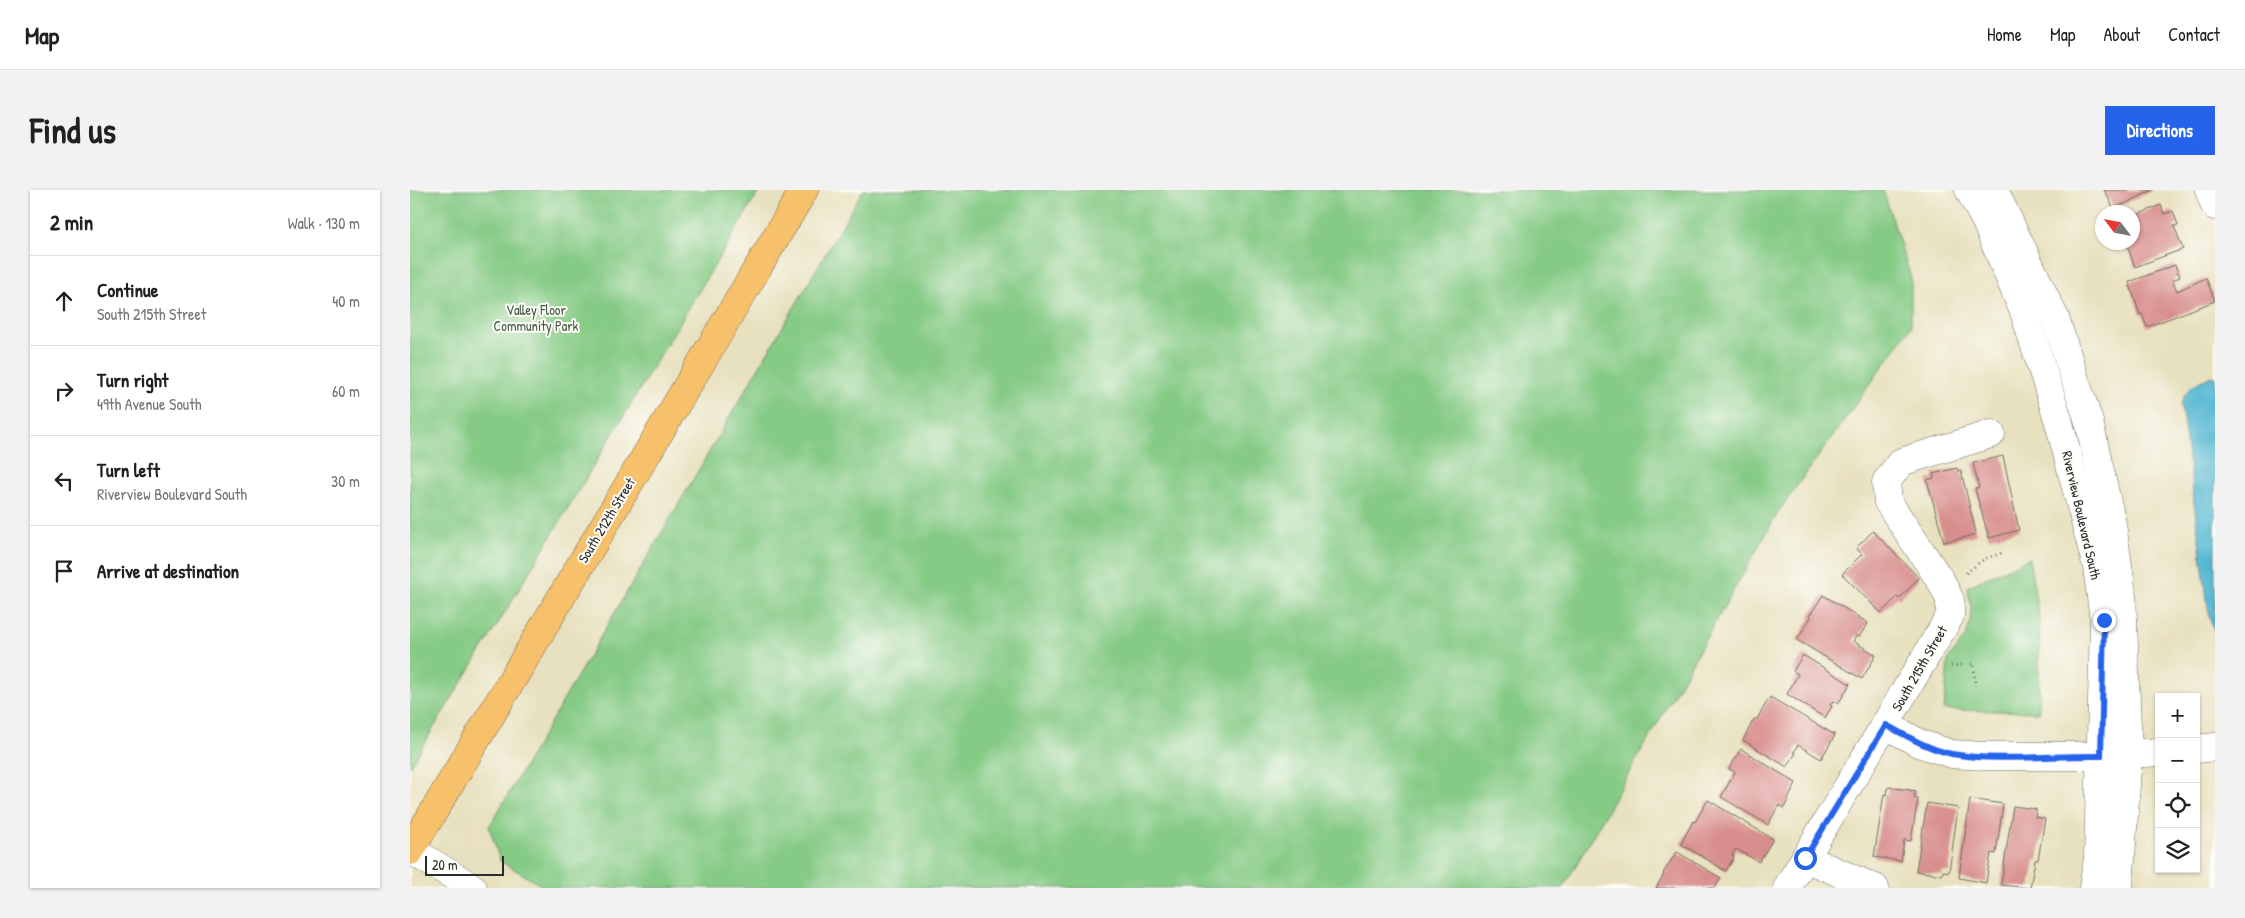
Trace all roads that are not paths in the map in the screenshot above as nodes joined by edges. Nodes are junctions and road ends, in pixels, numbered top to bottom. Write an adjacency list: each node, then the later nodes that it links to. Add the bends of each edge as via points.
1 (804, 190): 11 (main road, South 212th Street)
2 (1969, 190): 10 (street, Riverview Boulevard South, via 2024,312 2058,418 2097,567 2104,620)
3 (1994, 190): 9 (street, Riverview Boulevard South, via 2055,318 2089,422 2112,524 2122,593)
4 (1990, 434): 5 (street, South 215th Street, via 1901,462 1886,482 1888,502 1950,600 1950,616)
5 (1886, 725): 10 (street, via 1921,744 1952,754); 12 (street, South 215th Street)
6 (2215, 748): 7 (street)
7 (2200, 749)
8 (2155, 752): 9 (street)
9 (2128, 755): 10 (street); 17 (street, Riverview Boulevard South)
10 (2101, 756): 16 (street, Riverview Boulevard South, via 2098,859)
11 (410, 851): 13 (street)
12 (1805, 858): 14 (street, South 215th Street); 15 (street)
13 (473, 888)
14 (1787, 888)
15 (1875, 888)
16 (2093, 888)
17 (2119, 888)

